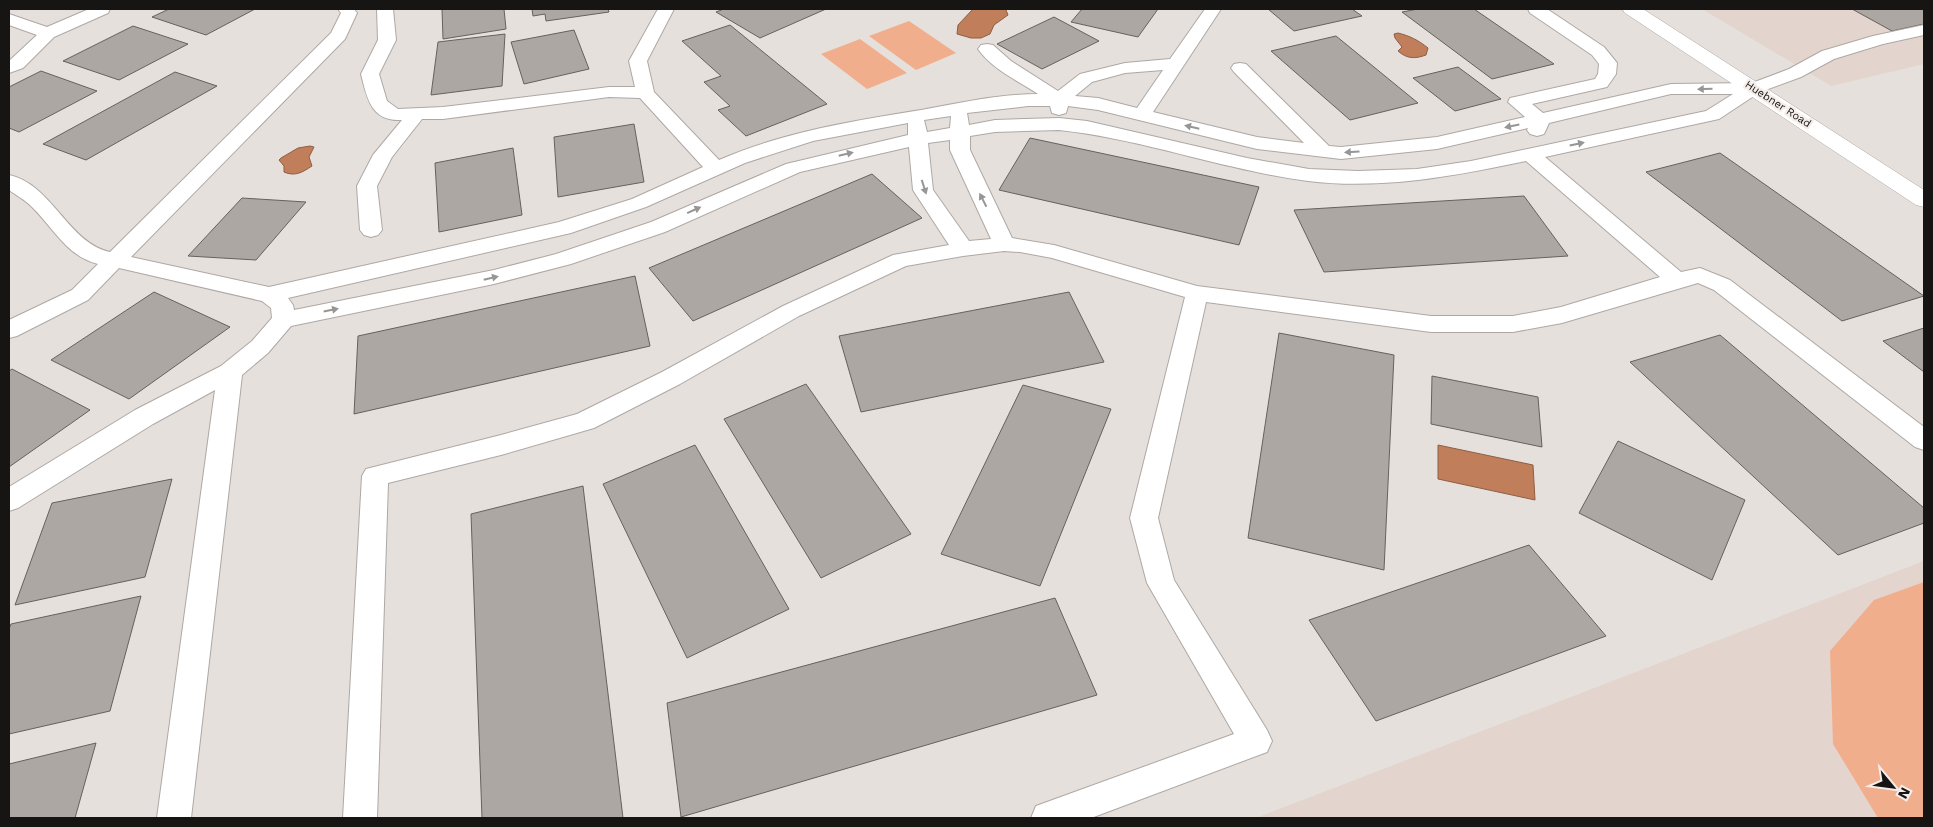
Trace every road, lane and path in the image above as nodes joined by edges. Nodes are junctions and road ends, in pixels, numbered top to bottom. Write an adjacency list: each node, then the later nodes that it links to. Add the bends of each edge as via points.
1 (102, 9): 10 (lane)
2 (346, 9): 38 (lane, via 348,13 340,35)
3 (385, 9): 19 (lane, via 387,40 370,74 378,104 394,115)
4 (666, 9): 16 (lane, via 638,61)
5 (1213, 9): 12 (lane)
6 (1536, 9): 22 (lane, via 1598,51 1608,63 1607,74 1601,83 1517,102)
7 (1630, 9): 15 (main road, Huebner Road)
8 (9, 19): 10 (lane)
9 (1924, 30): 15 (lane, via 1828,55 1795,74)
10 (48, 33): 13 (lane)
11 (987, 49): 17 (lane, via 1005,65)
12 (1174, 64): 17 (lane, via 1125,68 1086,78); 20 (lane)
13 (9, 68)
14 (1240, 68): 27 (lane)
15 (1754, 88): 22 (lane, one-way to 22, via 1671,90); 28 (lane, one-way to 15, via 1712,115); 32 (main road, Huebner Road)
16 (645, 93): 19 (lane, via 609,92); 30 (lane)
17 (1059, 100): 18 (lane); 20 (lane, via 1098,104); 23 (lane)
18 (960, 108): 21 (lane); 24 (lane)
19 (417, 114): 35 (lane, via 383,155 368,186)
20 (1141, 115): 26 (lane, one-way to 20)
21 (916, 116): 25 (lane); 30 (lane, via 841,128 738,159)
22 (1541, 120): 27 (lane, one-way to 27, via 1381,150); 28 (lane)
23 (1059, 124): 24 (lane, via 995,126); 29 (lane)
24 (959, 132): 25 (lane); 36 (lane, one-way to 24, via 965,164)
25 (918, 139): 34 (lane, one-way to 25, via 793,168); 37 (lane, one-way to 37, via 923,190)
26 (1257, 143): 27 (lane); 29 (lane)
27 (1322, 151)
28 (1530, 154): 29 (lane, via 1417,175 1309,175); 39 (lane)
29 (1247, 164)
30 (716, 169): 33 (lane)
31 (9, 181): 38 (lane, via 38,201 77,244 95,256)
32 (1924, 200)
33 (638, 203): 34 (lane); 41 (lane, via 564,228)
34 (658, 226): 42 (lane, one-way to 34, via 494,277 562,259)
35 (371, 230)
36 (1004, 244): 37 (lane); 40 (lane, via 1054,252)
37 (963, 249): 48 (lane, via 901,260 791,311 672,378 585,421 375,476)
38 (114, 261): 41 (lane); 43 (lane, via 80,295)
39 (1677, 280): 40 (lane, via 1562,316 1513,324 1431,324); 45 (lane, via 1700,275 1722,285)
40 (1197, 293): 49 (lane, via 1144,518 1161,583 1256,741)
41 (269, 295): 42 (lane, via 282,305)
42 (284, 320): 44 (lane, via 260,347)
43 (9, 330)
44 (230, 372): 46 (lane, via 144,418); 47 (lane)
45 (1924, 440)
46 (9, 500)
47 (174, 818)
48 (360, 818)
49 (1048, 818)

